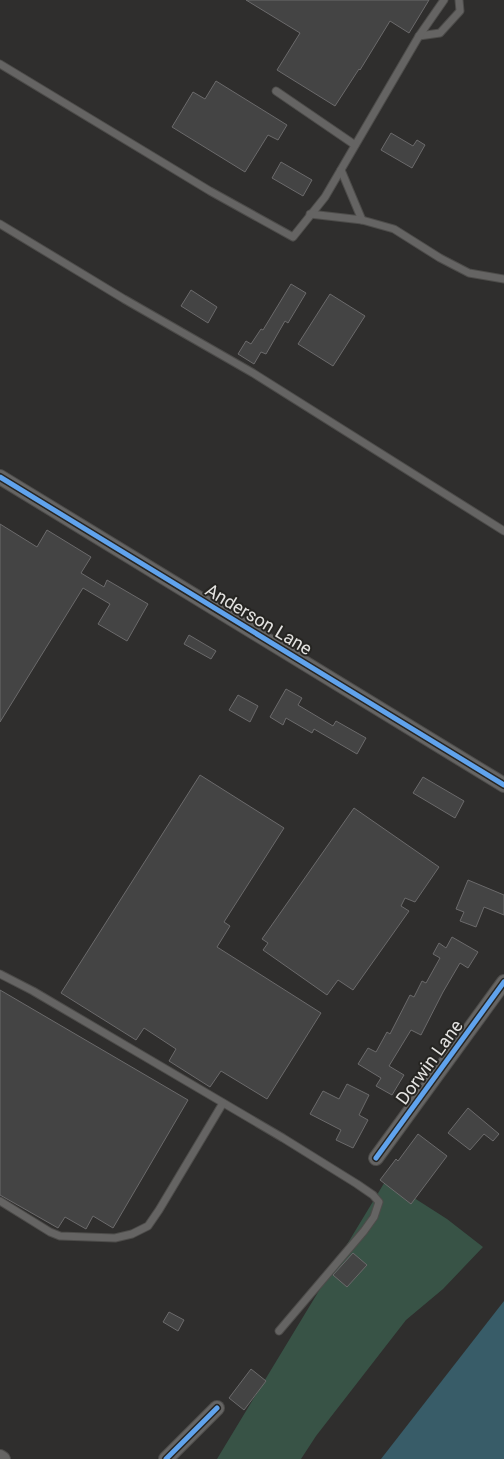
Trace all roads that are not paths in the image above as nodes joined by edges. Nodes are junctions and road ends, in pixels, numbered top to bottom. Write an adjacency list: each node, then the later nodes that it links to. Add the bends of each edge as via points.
1 (444, 0): 3 (lane)
2 (459, 0): 3 (lane, via 460,11 440,33)
3 (419, 36): 6 (lane)
4 (0, 64): 8 (lane, via 210,191 293,237)
5 (276, 91): 6 (lane)
6 (355, 145): 7 (lane)
7 (341, 170): 8 (lane); 9 (lane)
8 (310, 214): 9 (lane)
9 (362, 220): 11 (lane, via 394,229 469,273)
10 (0, 224): 13 (lane, via 253,373)
11 (504, 279)
12 (0, 477): 14 (street, Anderson Lane)
13 (504, 531)
14 (504, 785)
15 (0, 974): 17 (lane)
16 (504, 982): 18 (street, Dorwin Lane)
17 (223, 1103): 19 (lane, via 148,1226 132,1234 115,1238 60,1236); 20 (lane, via 357,1184 379,1202 364,1231)
18 (376, 1158)
19 (0, 1201)
20 (279, 1331)
21 (217, 1408): 22 (street)
22 (166, 1459)

